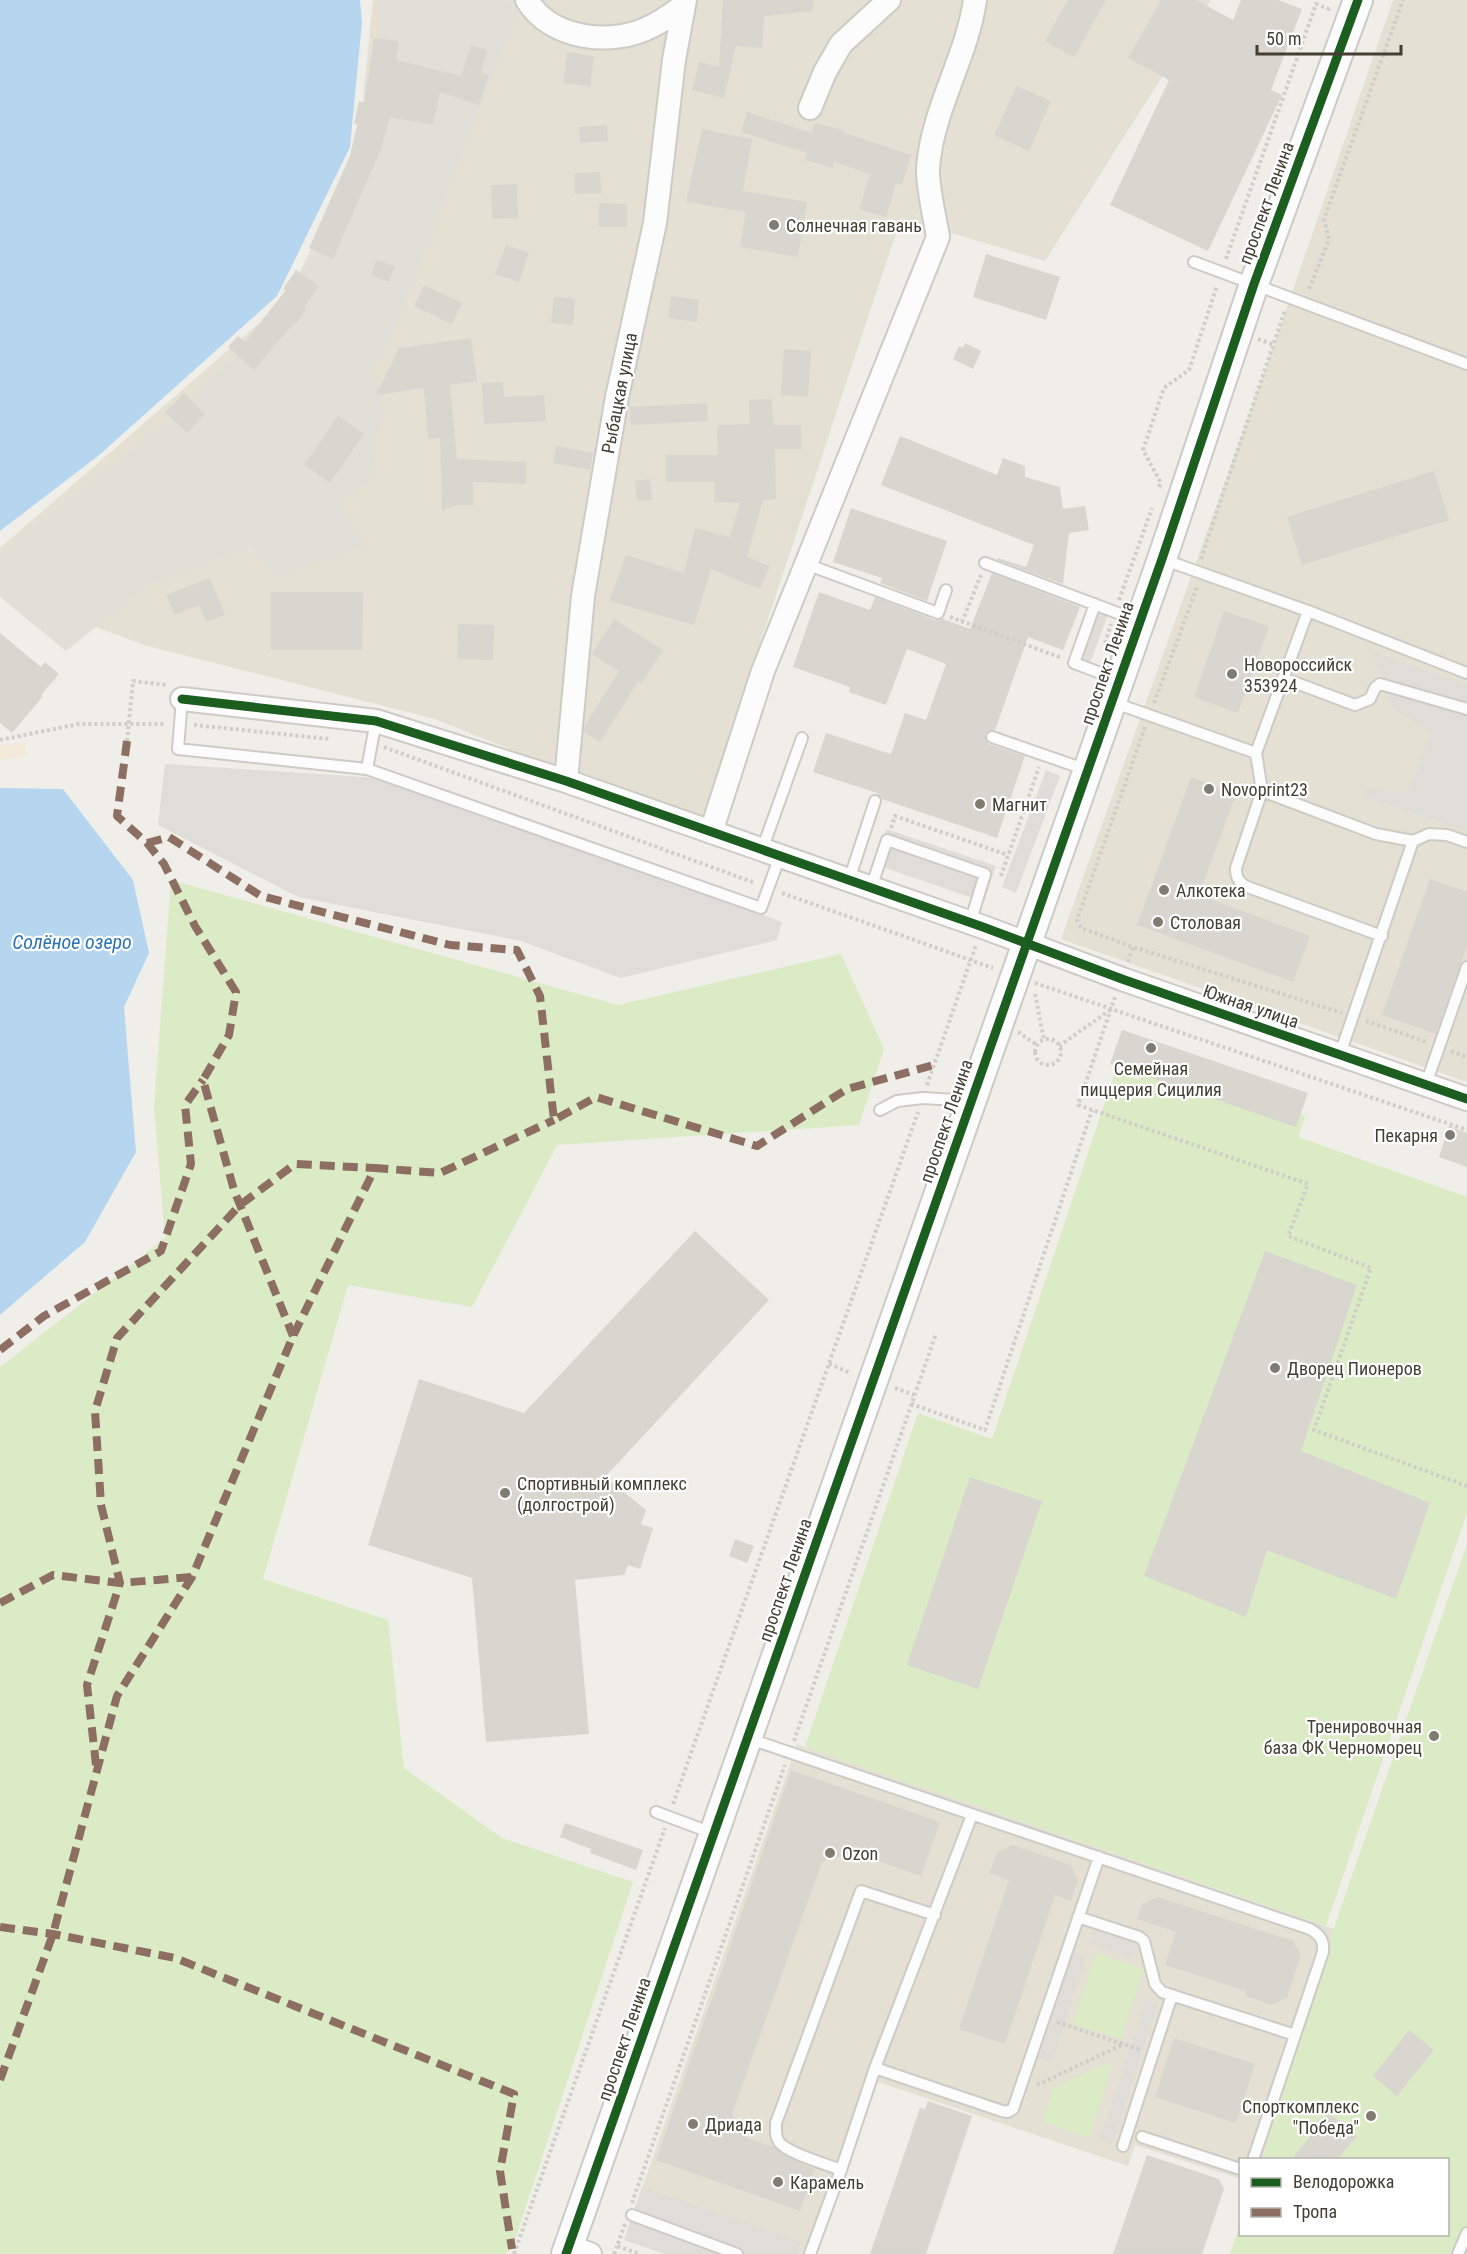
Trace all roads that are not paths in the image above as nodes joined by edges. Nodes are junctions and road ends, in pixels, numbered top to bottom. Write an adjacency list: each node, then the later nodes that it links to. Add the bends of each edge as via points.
1 (527, 0): 5 (street, Рыбацкая улица, via 551,25 594,37 625,36 651,27)
2 (889, 0): 6 (street, via 841,44)
3 (975, 0): 12 (street, via 972,23 939,115 928,169 938,237)
4 (1358, 0): 8 (street, проспект Ленина)
5 (684, 3): 28 (street, Рыбацкая улица, via 655,223 617,397 583,596)
6 (810, 108)
7 (1194, 262): 8 (lane)
8 (1254, 284): 9 (lane); 10 (street, проспект Ленина)
9 (1467, 364)
10 (1162, 559): 15 (lane); 16 (street, проспект Ленина)
11 (985, 563): 14 (lane)
12 (806, 564): 13 (lane, via 938,612); 31 (street, via 763,671)
13 (946, 590)
14 (1095, 604): 16 (lane); 19 (lane, via 1074,663)
15 (1308, 611): 17 (lane); 18 (lane)
16 (1127, 617): 19 (street, проспект Ленина)
17 (1467, 672)
18 (1283, 678): 21 (lane, via 1355,705 1370,699 1380,684); 25 (lane)
19 (1115, 691): 25 (lane, via 1149,716); 27 (street, проспект Ленина)
20 (182, 699): 22 (street, Южная улица); 26 (lane, via 178,749)
21 (1467, 710)
22 (374, 732): 26 (lane); 28 (street, Южная улица)
23 (992, 737): 27 (lane)
24 (802, 738): 34 (lane)
25 (1256, 753): 29 (lane)
26 (367, 769): 34 (lane, via 761,908 768,888)
27 (1087, 771): 39 (street, проспект Ленина)
28 (566, 781): 31 (street, Южная улица)
29 (1262, 791): 32 (lane, via 1376,834); 38 (lane, via 1236,868 1239,882)
30 (875, 801): 35 (lane)
31 (711, 832): 34 (street, Южная улица)
32 (1413, 841): 33 (lane, via 1429,834); 38 (lane)
33 (1467, 842)
34 (771, 853): 35 (street, Южная улица)
35 (849, 880): 36 (street, Южная улица)
36 (871, 888): 37 (street, Южная улица); 37 (lane, via 887,840 985,874)
37 (970, 923): 39 (street, Южная улица)
38 (1382, 936): 41 (lane)
39 (1026, 943): 41 (street, Южная улица); 44 (street, проспект Ленина)
40 (1467, 967): 42 (lane)
41 (1340, 1054): 42 (street, Южная улица)
42 (1426, 1084): 43 (street, Южная улица)
43 (1467, 1099)
44 (970, 1101): 45 (lane, via 922,1098 897,1101); 46 (street, проспект Ленина)
45 (880, 1110)
46 (747, 1738): 48 (lane); 49 (street, проспект Ленина)
47 (656, 1812): 49 (lane)
48 (972, 1815): 50 (lane); 51 (lane)
49 (714, 1833): 63 (street, проспект Ленина)
50 (1099, 1857): 52 (lane); 54 (lane, via 1319,1934 1323,1952)
51 (935, 1915): 55 (lane); 60 (lane, via 861,1891 776,2123 780,2143 789,2150)
52 (1078, 1917): 53 (lane, via 1144,1941 1157,1989); 55 (lane, via 1013,2109 1002,2111)
53 (1172, 1995): 54 (lane); 57 (lane)
54 (1295, 2035): 58 (lane)
55 (875, 2068): 60 (lane)
56 (1142, 2138): 59 (lane)
57 (1124, 2146)
58 (1254, 2158)
59 (1239, 2169)
60 (841, 2170): 65 (lane)
61 (629, 2217): 64 (lane)
62 (1467, 2233): 66 (lane)
63 (575, 2252)
64 (736, 2254)
65 (810, 2254)
66 (1458, 2254)

